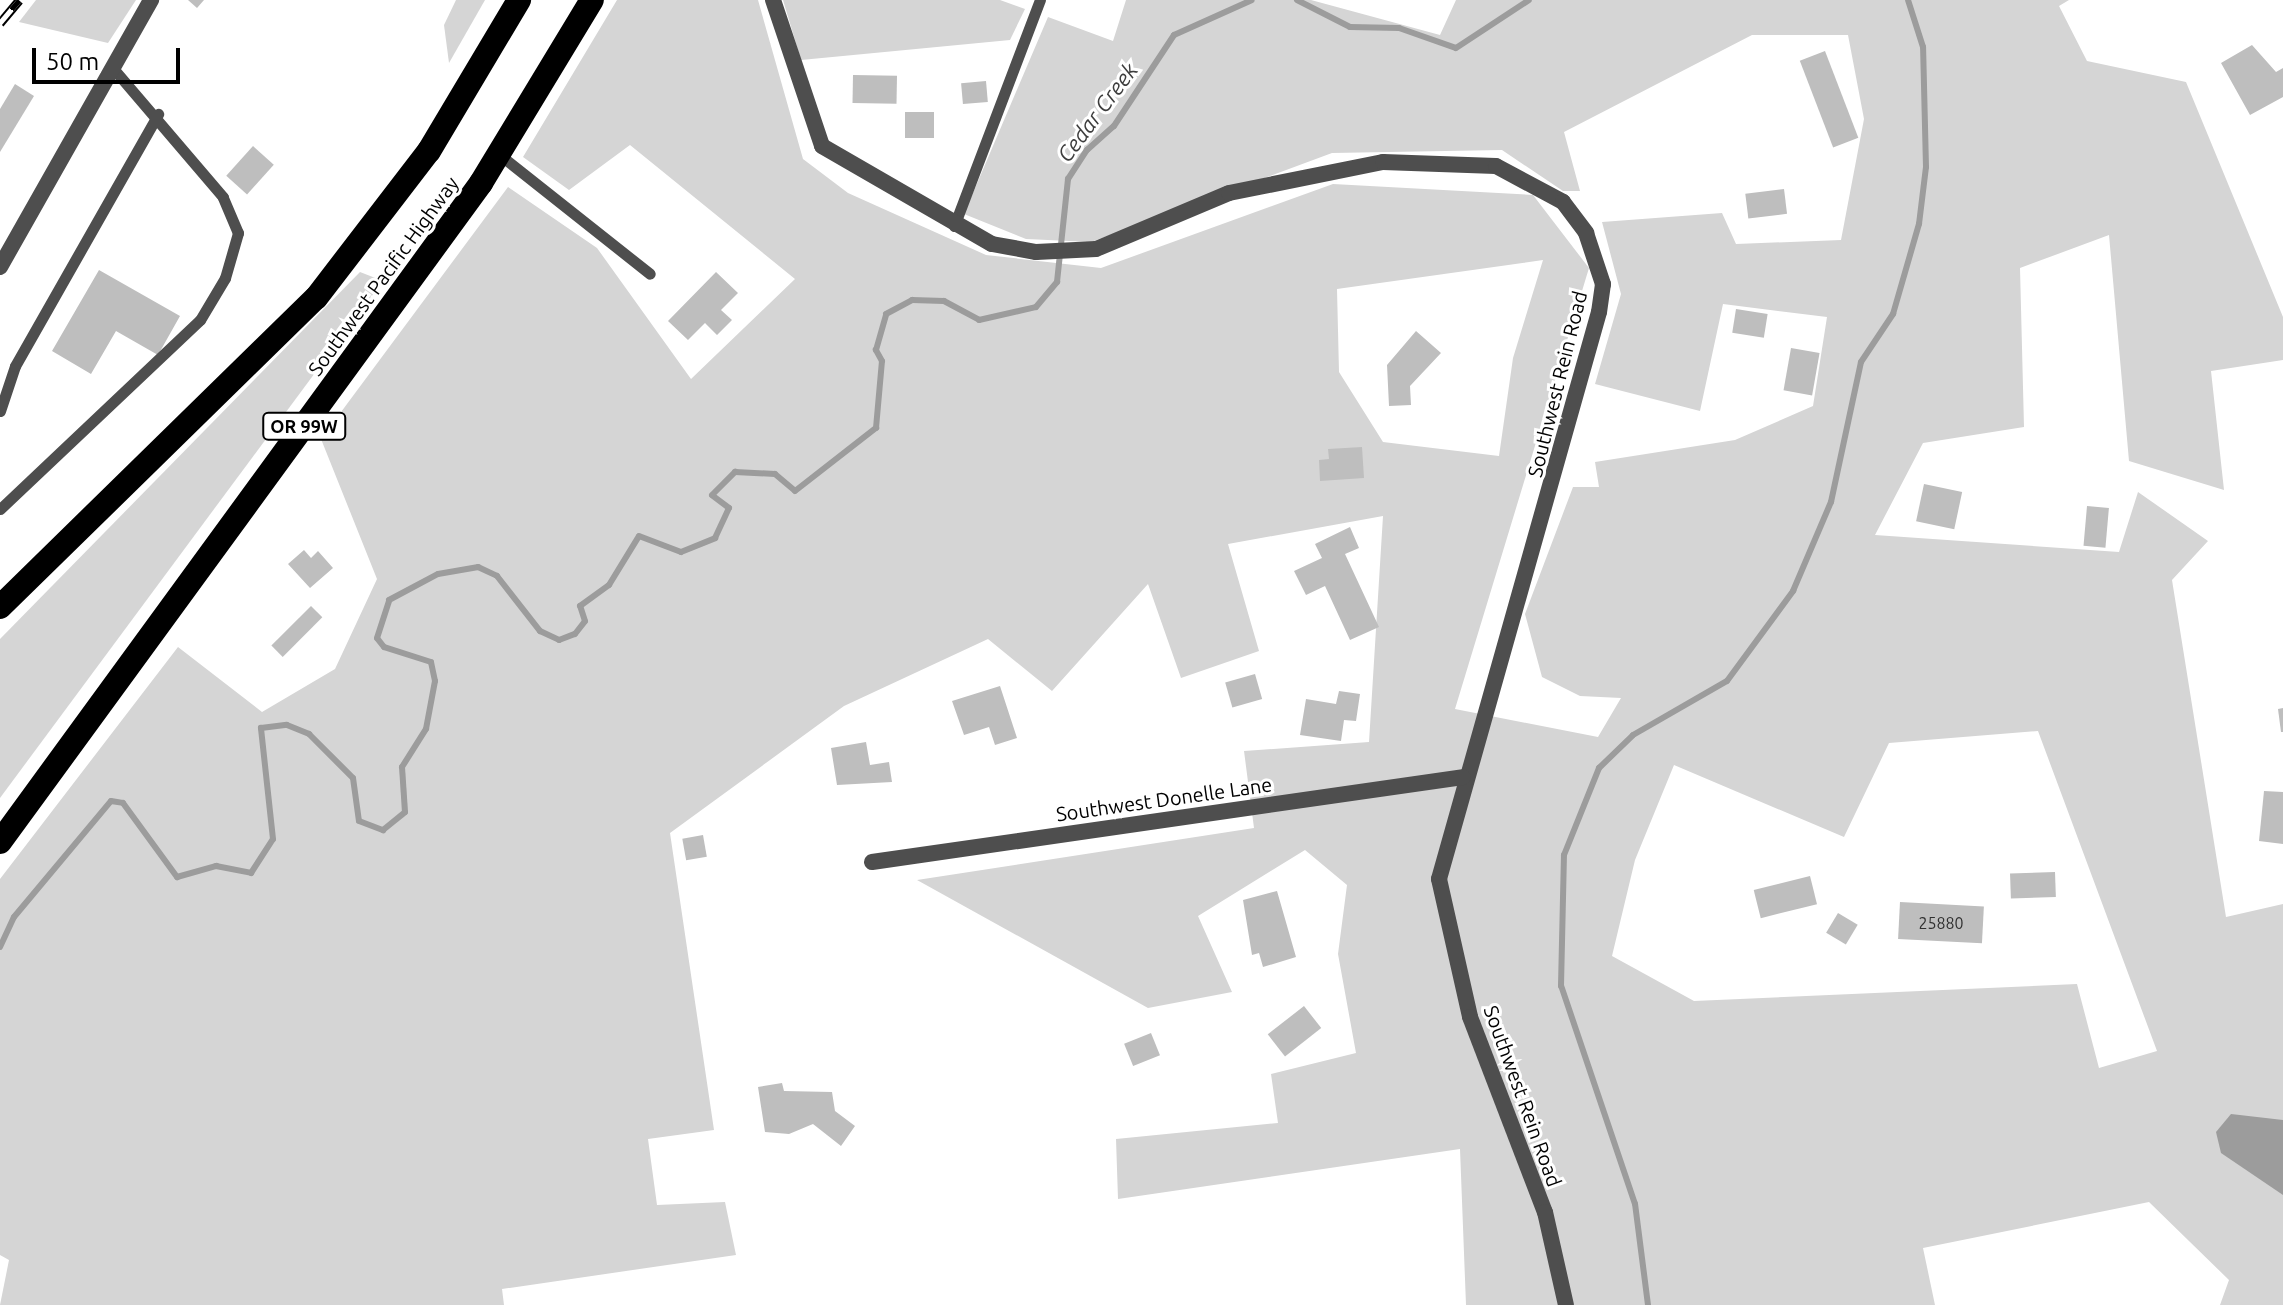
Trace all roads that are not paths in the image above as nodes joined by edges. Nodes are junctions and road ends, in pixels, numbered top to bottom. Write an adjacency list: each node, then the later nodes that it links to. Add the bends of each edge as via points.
1 (151, 0): 6 (street)
2 (519, 0): 14 (highway, Southwest Pacific Highway, via 429,151 316,298)
3 (592, 0): 8 (highway, Southwest Pacific Highway / OR 99W)
4 (773, 0): 9 (street, Southwest Rein Road, via 822,146)
5 (1040, 0): 9 (lane)
6 (112, 67): 7 (lane); 10 (street)
7 (158, 114): 12 (lane, via 15,366); 13 (lane, via 223,197 238,233 225,278 162,363)
8 (500, 155): 11 (lane); 16 (highway, Southwest Pacific Highway / OR 99W)
9 (954, 226): 15 (street, Southwest Rein Road, via 1010,249 1066,253 1129,238 1229,193 1383,162 1496,166 1563,202 1586,233 1603,284 1599,312)
10 (0, 267)
11 (650, 274)
12 (0, 411)
13 (0, 509)
14 (0, 607)
15 (1463, 777): 17 (street, Southwest Donelle Lane); 18 (street, Southwest Rein Road, via 1441,859 1442,900 1470,1017 1545,1212)
16 (0, 842)
17 (872, 862)
18 (1566, 1305)

